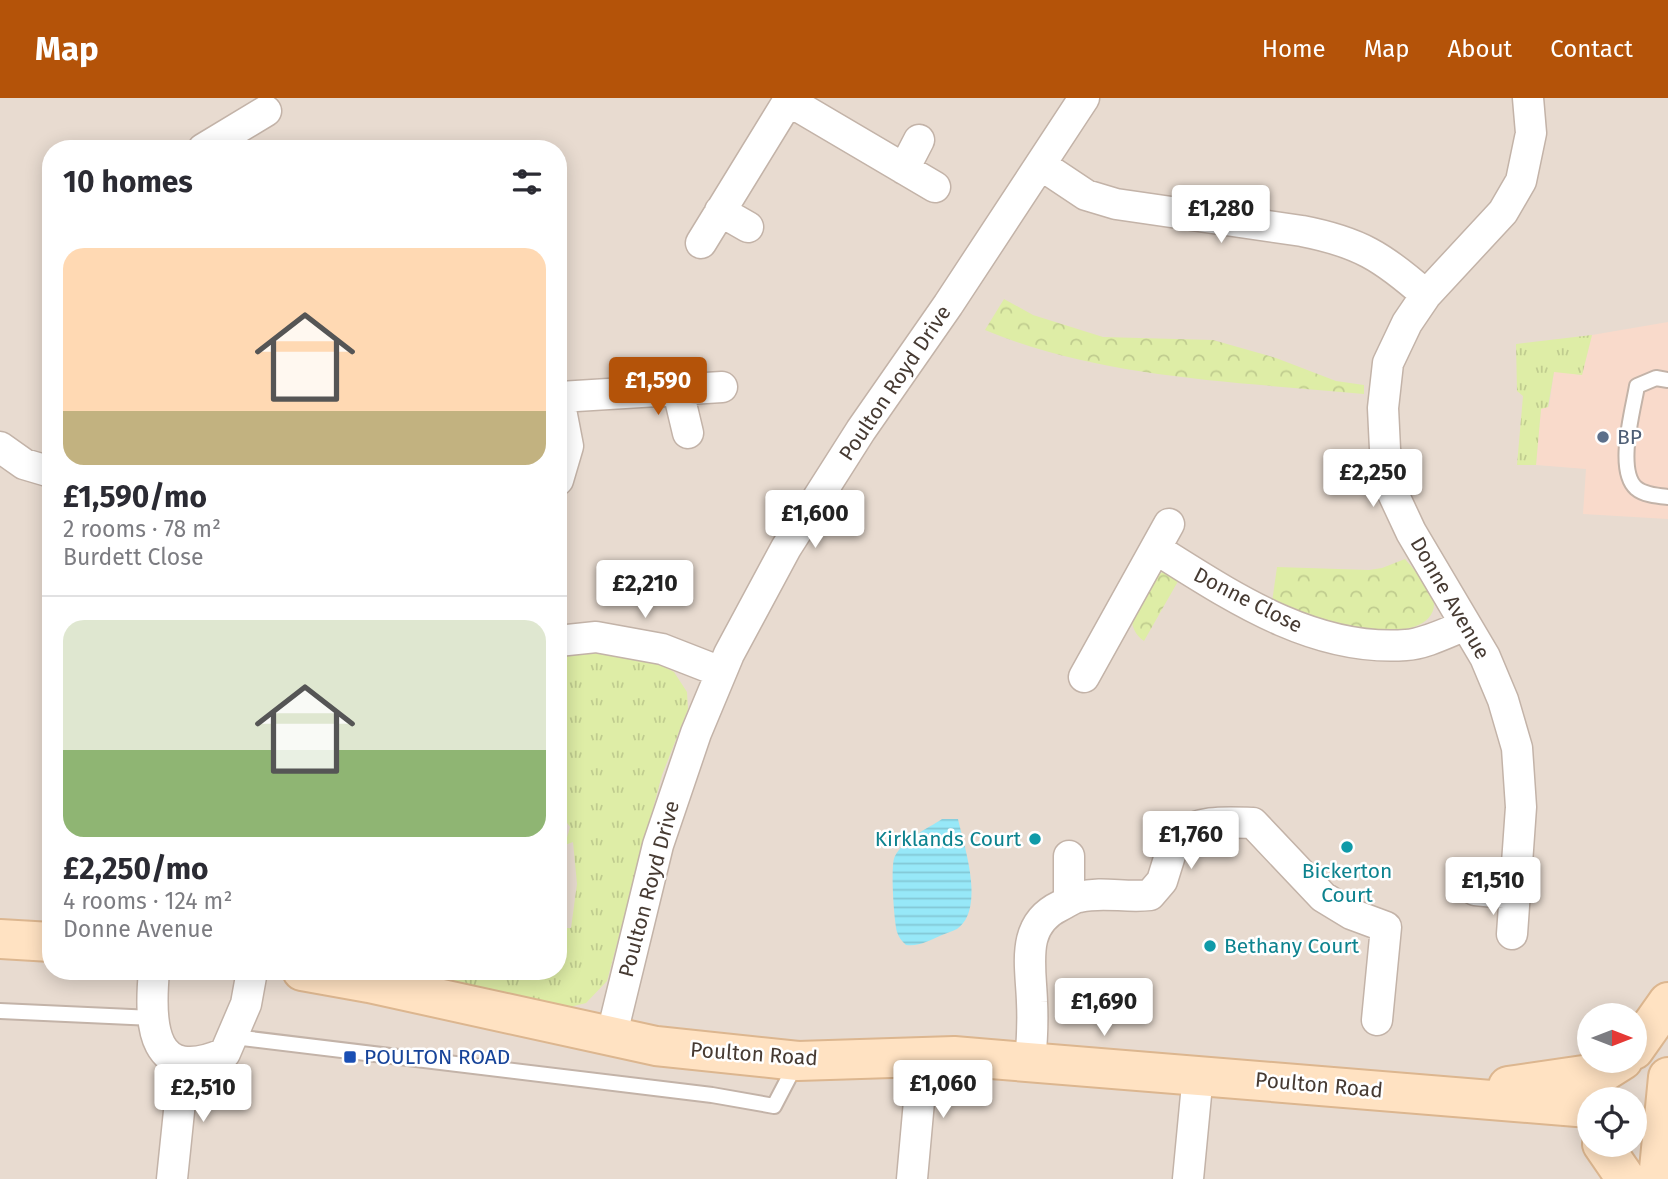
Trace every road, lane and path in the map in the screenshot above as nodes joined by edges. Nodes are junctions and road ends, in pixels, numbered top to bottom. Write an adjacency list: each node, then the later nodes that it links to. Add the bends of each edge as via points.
1 (1084, 98): 7 (street, Poulton Royd Drive)
2 (1528, 98): 13 (street, Donne Avenue, via 1531,133 1521,181 1503,212)
3 (789, 100): 8 (street); 10 (street)
4 (266, 111): 5 (street)
5 (245, 138)
6 (919, 140): 8 (street)
7 (1041, 165): 13 (street, via 1086,195 1116,204 1354,244 1393,265); 24 (street, Poulton Royd Drive, via 794,536)
8 (904, 169): 9 (street)
9 (935, 187)
10 (720, 211): 11 (street); 12 (street)
11 (748, 228)
12 (701, 243)
13 (1426, 295): 22 (street, Donne Avenue, via 1406,323 1388,363 1385,449 1390,487)
14 (1668, 380): 21 (lane, via 1656,378 1637,386 1627,473 1636,489)
15 (722, 387): 16 (street)
16 (678, 391): 17 (street); 18 (street)
17 (567, 395)
18 (688, 433)
19 (0, 447): 20 (street, via 24,464)
20 (42, 469)
21 (1668, 498)
22 (1466, 625): 25 (street, Donne Close, via 1408,646 1363,645 1315,634 1223,592 1162,537); 28 (street, Donne Avenue, via 1490,668 1517,748 1521,807)
23 (567, 640): 24 (street, via 596,637 662,649)
24 (721, 672): 42 (street, Poulton Royd Drive, via 658,845)
25 (1084, 677)
26 (1069, 856): 29 (street)
27 (1475, 890): 28 (street)
28 (1515, 894): 30 (street, Donne Avenue)
29 (1069, 901): 39 (street, via 1109,894 1150,895 1163,881 1176,836 1215,822 1253,823 1323,897 1351,914 1386,926); 45 (street, via 1036,925 1029,946)
30 (1512, 934)
31 (0, 939): 32 (street)
32 (42, 941)
33 (153, 980): 38 (street)
34 (250, 980): 41 (street)
35 (352, 980): 42 (street, Poulton Road)
36 (1668, 1002): 40 (street)
37 (0, 1011): 38 (lane)
38 (153, 1018): 46 (street, via 162,1050)
39 (1377, 1020)
40 (1647, 1031)
41 (234, 1037): 44 (lane, via 774,1106); 46 (street, via 225,1053 208,1061)
42 (611, 1038): 44 (street, Poulton Road)
43 (923, 1057): 44 (street, Poulton Road); 45 (street, Poulton Road); 57 (street)
44 (798, 1061)
45 (1030, 1062): 48 (street, Poulton Road)
46 (184, 1063): 56 (street)
47 (1599, 1073): 50 (street)
48 (1198, 1074): 50 (street, Poulton Road); 58 (street)
49 (1668, 1077): 53 (street)
50 (1433, 1096): 51 (street, Poulton Road)
51 (1535, 1104): 52 (street, Poulton Road); 54 (street)
52 (1577, 1107)
53 (1659, 1115): 60 (street)
54 (1577, 1125)
55 (1610, 1157): 59 (street)
56 (172, 1179)
57 (912, 1179)
58 (1188, 1179)
59 (1626, 1179)
60 (1658, 1179)

